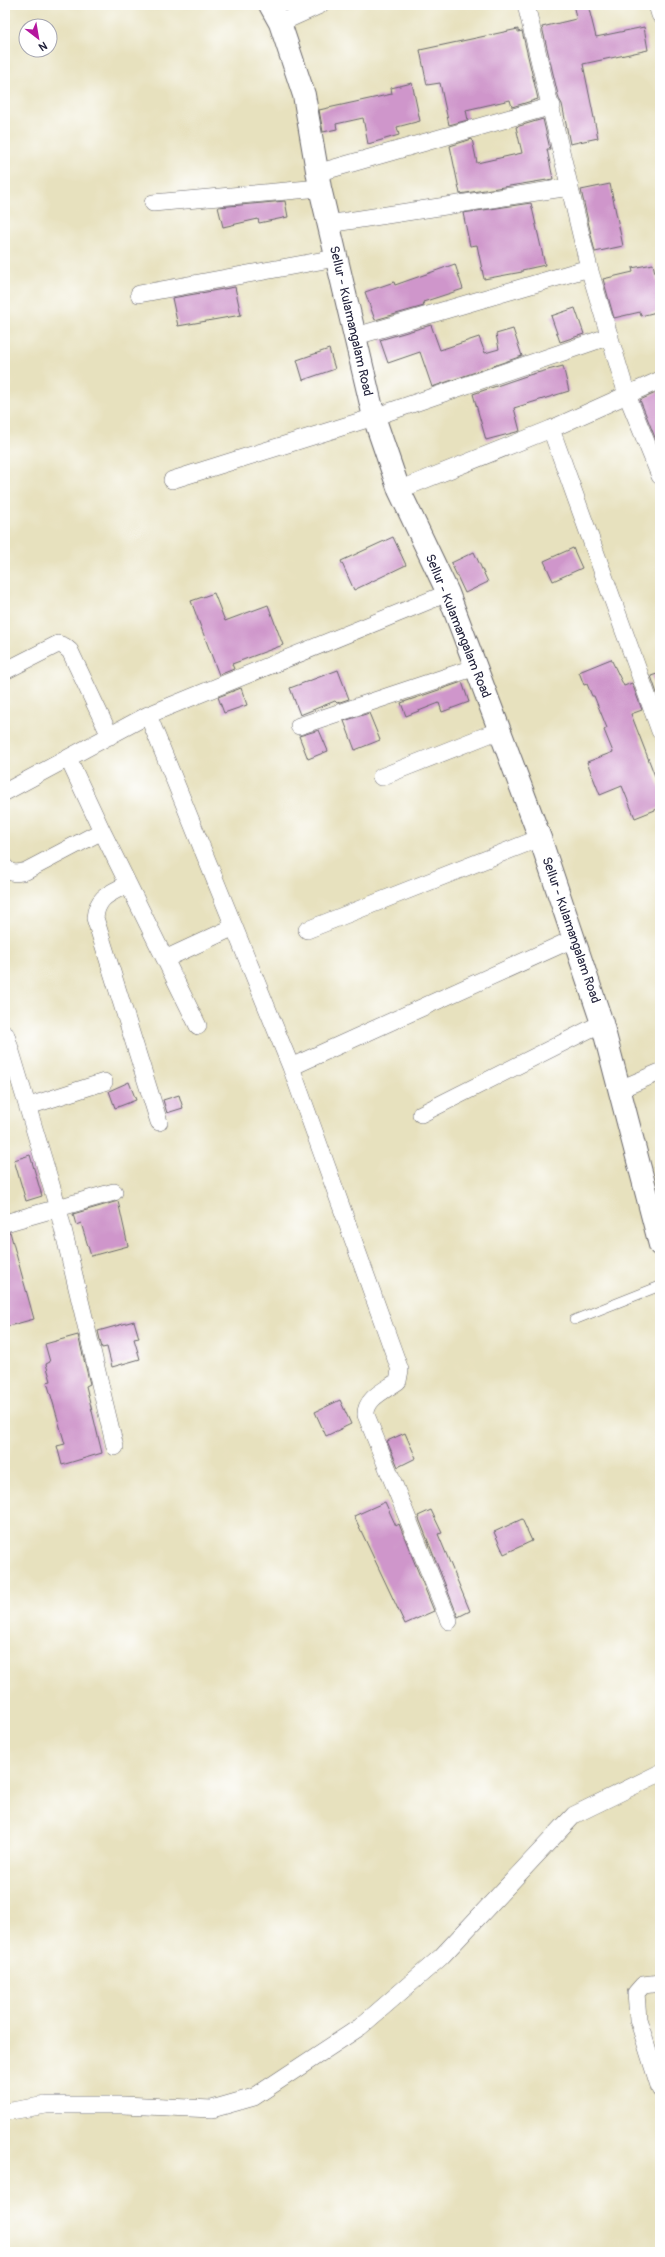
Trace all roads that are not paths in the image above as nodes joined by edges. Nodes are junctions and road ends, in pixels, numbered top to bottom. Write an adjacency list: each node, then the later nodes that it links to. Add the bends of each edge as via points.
1 (320, 5): 4 (street)
2 (526, 5): 6 (street)
3 (657, 5): 5 (street)
4 (275, 14): 7 (main road, Sellur - Kulamangalam Road, via 304,96)
5 (660, 15)
6 (552, 106): 7 (street); 8 (street)
7 (318, 181): 9 (street); 10 (main road, Sellur - Kulamangalam Road)
8 (570, 187): 10 (street); 12 (street)
9 (153, 203)
10 (328, 224): 11 (main road, Sellur - Kulamangalam Road)
11 (336, 258): 13 (street); 15 (main road, Sellur - Kulamangalam Road)
12 (589, 268): 14 (street); 15 (street)
13 (139, 294)
14 (610, 336): 17 (street); 18 (street)
15 (353, 337): 18 (main road, Sellur - Kulamangalam Road)
16 (660, 380): 17 (street)
17 (627, 395): 19 (street); 20 (street)
18 (374, 417): 21 (street); 22 (main road, Sellur - Kulamangalam Road)
19 (551, 429): 22 (street); 29 (street)
20 (660, 476)
21 (172, 480)
22 (399, 490): 23 (main road, Sellur - Kulamangalam Road)
23 (448, 593): 24 (main road, Sellur - Kulamangalam Road); 26 (street)
24 (476, 667): 27 (street); 28 (main road, Sellur - Kulamangalam Road)
25 (5, 671): 30 (street, via 58,644 64,646 70,651)
26 (148, 715): 30 (street); 38 (street)
27 (299, 726)
28 (500, 730): 32 (street); 35 (main road, Sellur - Kulamangalam Road)
29 (660, 731)
30 (110, 736): 31 (street)
31 (68, 758): 33 (street); 34 (street)
32 (381, 777)
33 (5, 792)
34 (102, 831): 36 (street, via 26,871 16,874); 37 (street)
35 (540, 838): 39 (street); 40 (main road, Sellur - Kulamangalam Road)
36 (5, 867)
37 (128, 884): 41 (street); 51 (street, via 102,898 96,906 95,918)
38 (234, 927): 41 (street); 45 (street)
39 (307, 930)
40 (574, 940): 42 (main road, Sellur - Kulamangalam Road); 45 (street)
41 (165, 960): 43 (street)
42 (602, 1023): 48 (main road, Sellur - Kulamangalam Road); 50 (street)
43 (198, 1026)
44 (6, 1035): 49 (street)
45 (291, 1067): 60 (street, via 400,1370 398,1381 370,1402 366,1414)
46 (660, 1072): 48 (street)
47 (104, 1082): 49 (street)
48 (620, 1089): 54 (main road, Sellur - Kulamangalam Road)
49 (29, 1106): 53 (street)
50 (421, 1114)
51 (159, 1122)
52 (114, 1192): 53 (street)
53 (58, 1208): 55 (street); 59 (street)
54 (657, 1217): 56 (main road, Sellur - Kulamangalam Road)
55 (5, 1223)
56 (660, 1245)
57 (660, 1286): 58 (lane)
58 (574, 1320)
59 (115, 1447)
60 (449, 1621)
61 (660, 1773): 64 (street, via 574,1815 441,1957 360,2027 254,2097 212,2109 46,2105)
62 (660, 1983): 63 (street, via 643,1984 636,1993 638,2019)
63 (660, 2088)
64 (5, 2112)

